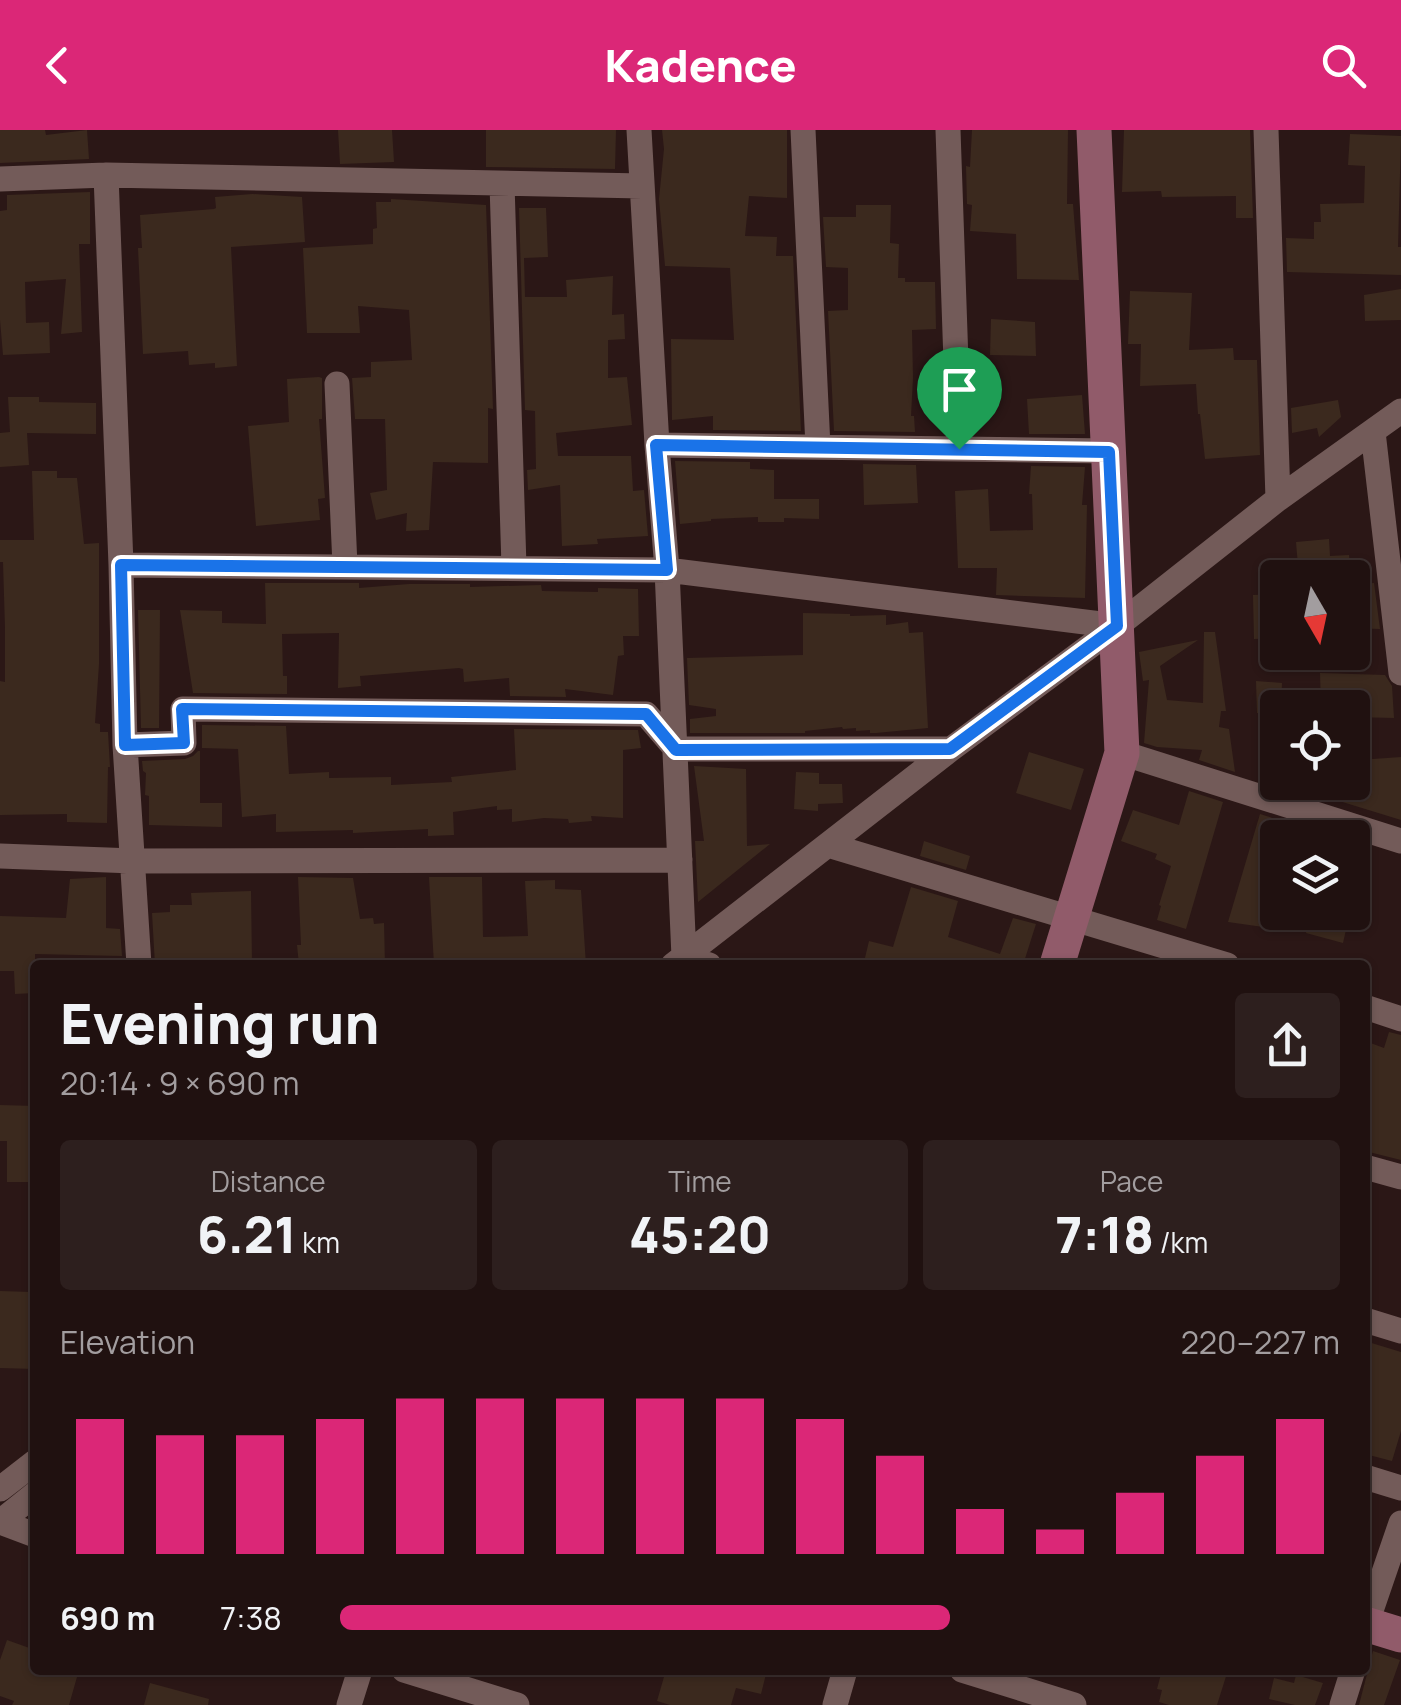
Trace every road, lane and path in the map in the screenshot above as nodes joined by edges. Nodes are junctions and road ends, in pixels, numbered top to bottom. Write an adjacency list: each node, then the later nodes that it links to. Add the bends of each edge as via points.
1 (639, 130): 9 (street)
2 (803, 130): 14 (street)
3 (948, 130): 15 (street)
4 (1094, 130): 16 (street)
5 (1266, 130): 17 (street)
6 (106, 175): 7 (street); 8 (street); 18 (street)
7 (0, 179)
8 (502, 184): 9 (street); 20 (street)
9 (642, 186): 13 (street)
10 (337, 384): 19 (street)
11 (1401, 411): 12 (street)
12 (1373, 432): 17 (street); 22 (street)
13 (656, 445): 14 (street); 21 (street)
14 (818, 447): 15 (street)
15 (959, 449): 16 (street)
16 (1109, 452): 23 (street)
17 (1278, 499): 23 (street)
18 (121, 565): 19 (street); 25 (street)
19 (346, 566): 20 (street)
20 (514, 567): 21 (street)
21 (667, 570): 23 (street); 27 (street)
22 (1395, 578): 24 (street)
23 (1117, 626): 26 (street); 28 (street)
24 (1401, 673)
25 (125, 745): 27 (street, via 184,743 182,709 646,714); 33 (street)
26 (950, 749): 27 (street); 30 (street)
27 (676, 750): 32 (street)
28 (1122, 753): 29 (street); 34 (street)
29 (1401, 841)
30 (828, 845): 34 (street); 37 (street)
31 (0, 856): 33 (street)
32 (680, 860): 33 (street); 36 (street)
33 (134, 861): 35 (street)
34 (1073, 918): 38 (street); 39 (street)
35 (139, 960)
36 (679, 960)
37 (680, 960)
38 (1059, 960)
39 (1211, 960)
40 (1370, 1009): 41 (street)
41 (1401, 1018)
42 (1370, 1168): 43 (street)
43 (1401, 1177)
44 (1370, 1322): 45 (street)
45 (1401, 1331)
46 (30, 1466): 48 (street)
47 (1370, 1479): 49 (street)
48 (0, 1488)
49 (1401, 1488)
50 (30, 1498): 52 (street, via 0,1522)
51 (1401, 1522): 53 (street)
52 (30, 1533)
53 (1370, 1612)
54 (1370, 1627): 55 (street)
55 (1401, 1636)
56 (358, 1675): 61 (street)
57 (420, 1675): 62 (street)
58 (843, 1675): 63 (street)
59 (978, 1675): 64 (street)
60 (1351, 1675): 65 (street)
61 (348, 1705)
62 (517, 1705)
63 (834, 1705)
64 (1074, 1705)
65 (1342, 1705)

